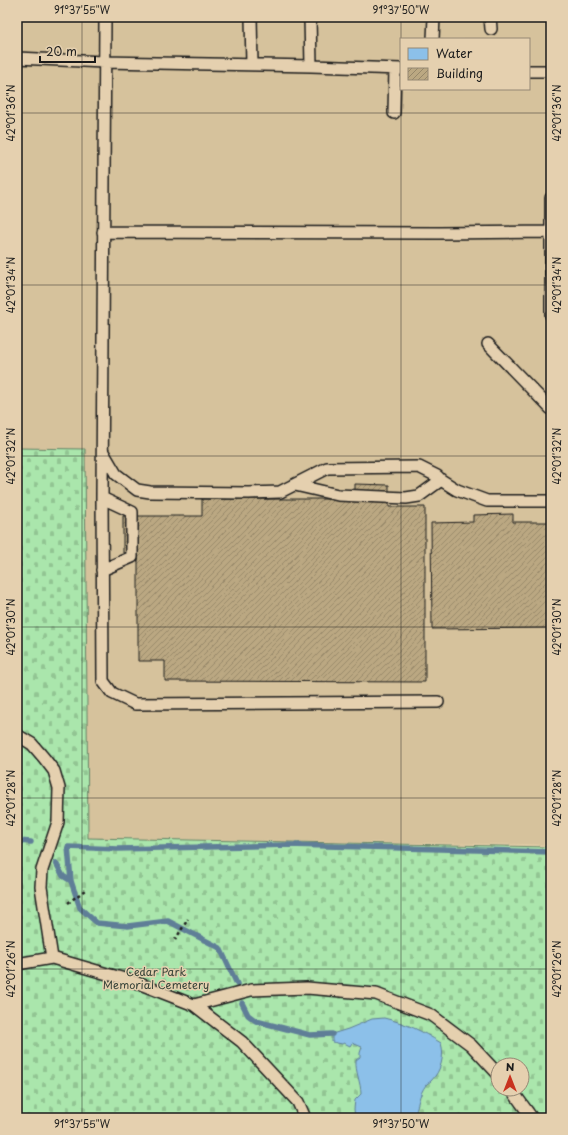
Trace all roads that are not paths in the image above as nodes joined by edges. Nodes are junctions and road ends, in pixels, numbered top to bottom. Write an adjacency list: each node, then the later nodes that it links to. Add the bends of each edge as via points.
1 (105, 17): 9 (lane)
2 (250, 17): 10 (lane)
3 (310, 17): 11 (lane)
4 (434, 17): 7 (lane)
5 (490, 17): 6 (lane)
6 (491, 29)
7 (433, 38)
8 (17, 58): 9 (lane)
9 (104, 62): 10 (lane); 17 (lane)
10 (252, 65): 11 (lane)
11 (311, 66): 12 (lane)
12 (398, 69): 15 (lane)
13 (530, 71): 14 (lane)
14 (551, 71)
15 (394, 113)
16 (551, 198): 18 (lane)
17 (103, 232): 18 (lane); 22 (lane)
18 (551, 232): 19 (lane)
19 (551, 315)
20 (488, 344): 21 (lane)
21 (551, 409)
22 (102, 452): 24 (lane, via 116,474 137,490 249,493 280,492); 25 (lane)
23 (441, 480): 24 (lane, via 419,496 406,498 338,495); 24 (lane, via 419,467 340,467 327,468); 26 (lane, via 457,490 487,501)
24 (295, 485)
25 (102, 498): 27 (lane); 27 (lane, via 132,512 132,558)
26 (551, 501)
27 (102, 570): 28 (lane, via 103,681 112,693 135,704)
28 (438, 702)
29 (17, 735): 30 (lane, via 32,744 44,758 54,771 59,788 58,822 42,870 41,887)
30 (52, 958): 31 (lane); 32 (lane, via 135,982)
31 (17, 964)
32 (194, 1005): 33 (lane, via 251,990 307,988 376,994 431,1015 471,1045); 35 (lane, via 242,1042 298,1102)
33 (490, 1065)
34 (517, 1097): 36 (lane)
35 (305, 1118)
36 (532, 1118)

